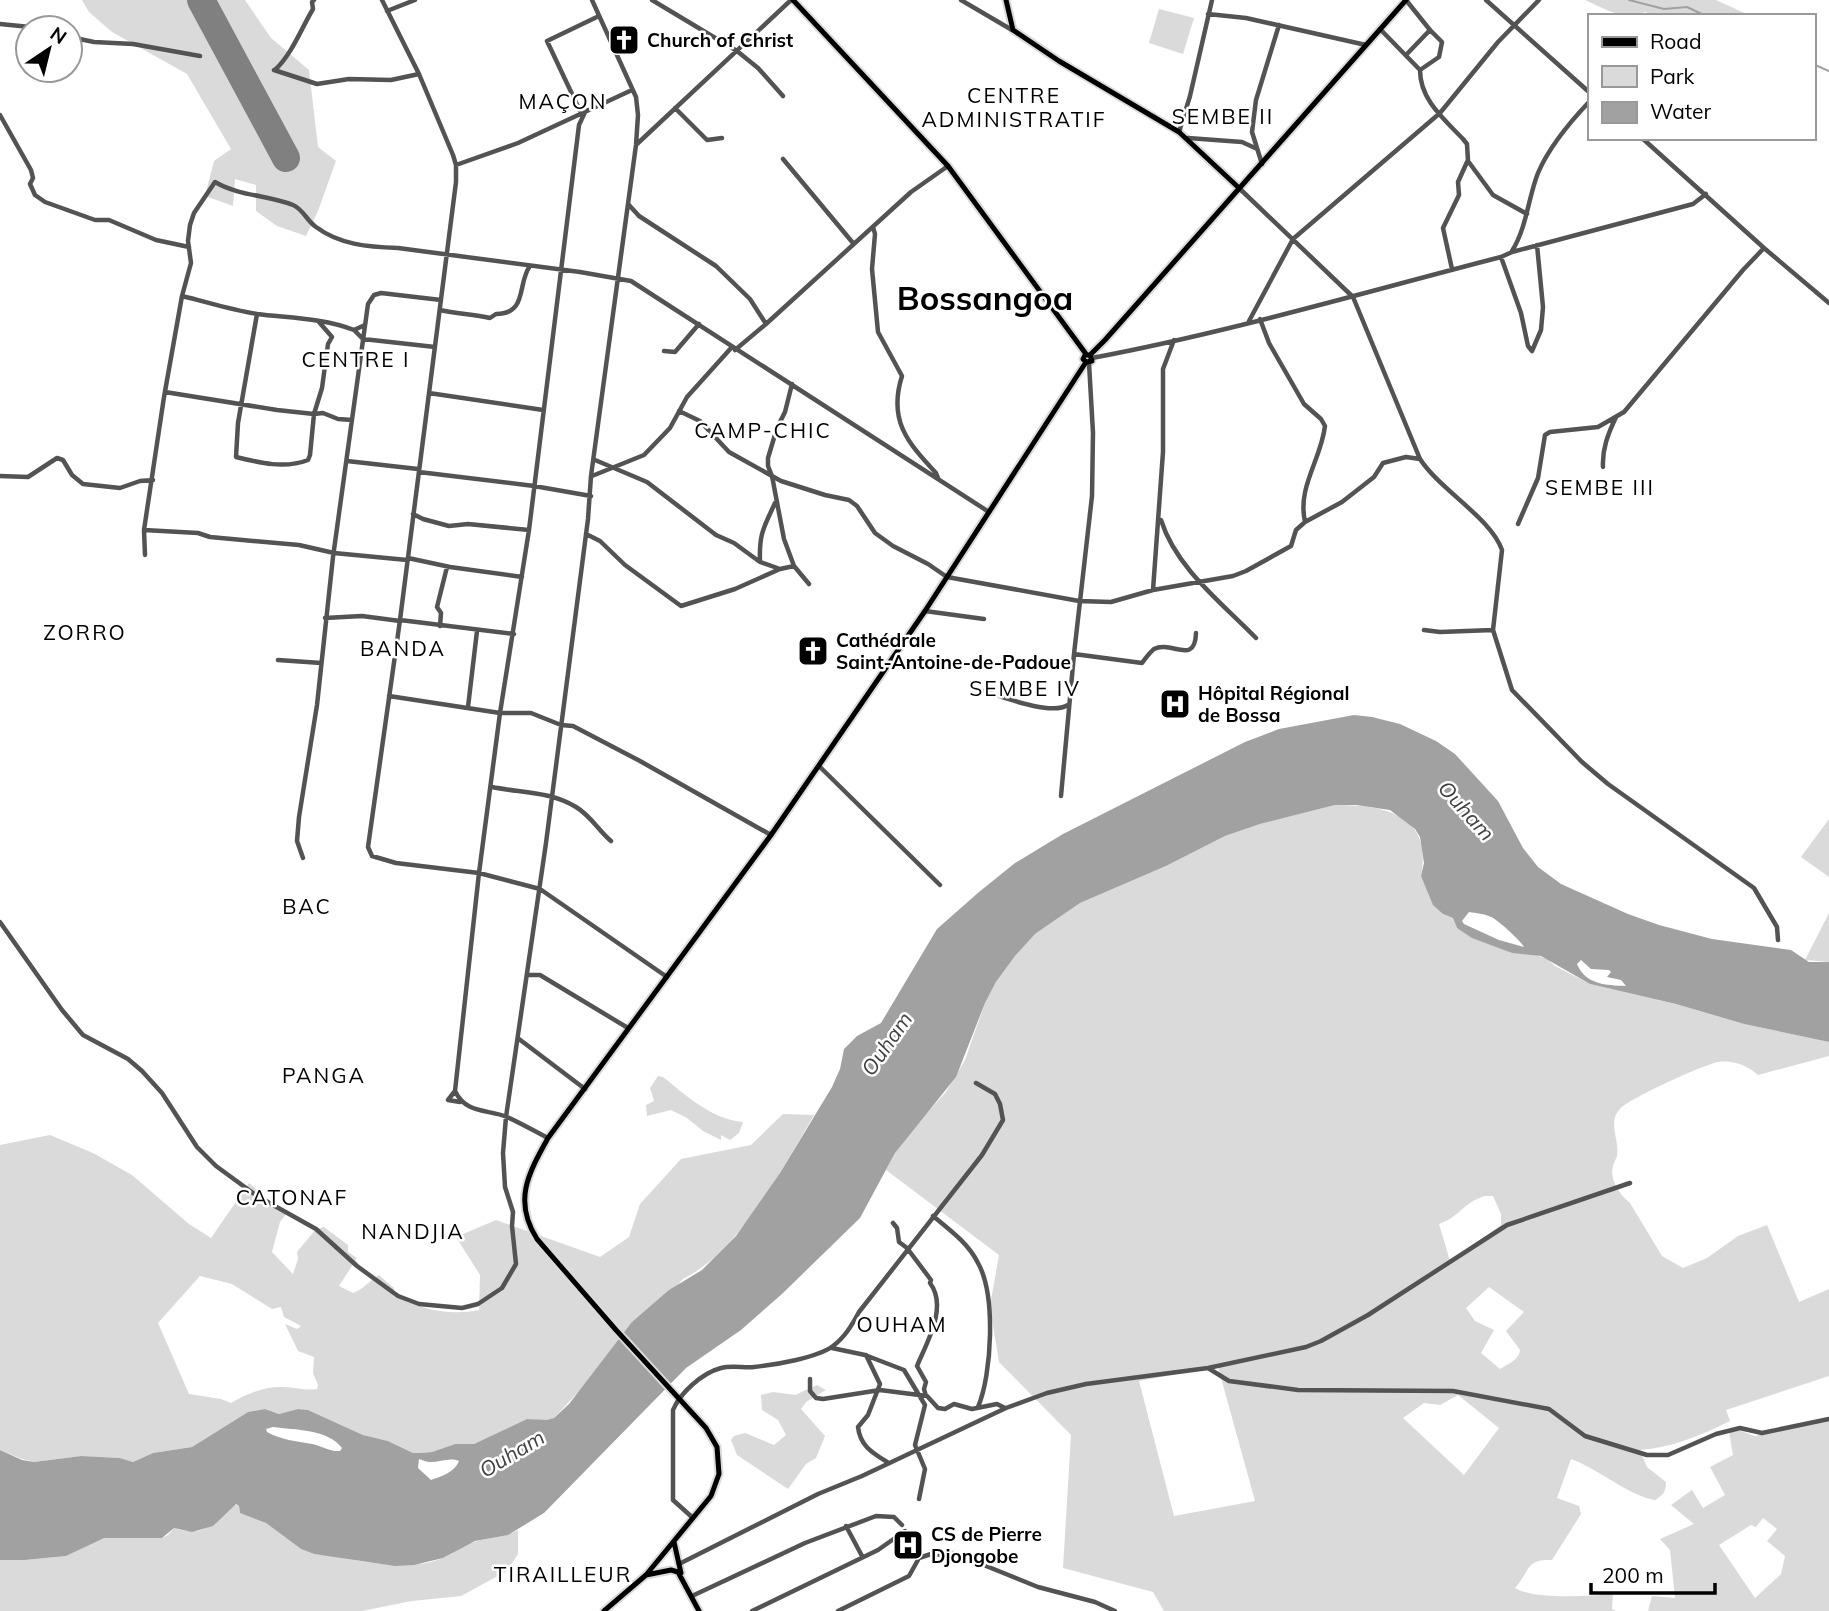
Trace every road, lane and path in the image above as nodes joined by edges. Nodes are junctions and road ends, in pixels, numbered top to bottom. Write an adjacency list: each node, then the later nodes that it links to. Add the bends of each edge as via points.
1 (314, 0): 27 (street, via 291,49 274,70 317,83 391,80)
2 (382, 0): 13 (street)
3 (415, 0): 13 (street)
4 (592, 0): 15 (street)
5 (652, 0): 23 (street)
6 (792, 0): 23 (street); 45 (main road)
7 (961, 0): 19 (street)
8 (1006, 0): 19 (main road)
9 (1212, 0): 14 (street)
10 (1406, 0): 18 (main road); 20 (street)
11 (1486, 0): 17 (street)
12 (1539, 0): 17 (street)
13 (387, 11): 27 (street)
14 (1208, 14): 16 (street); 36 (street)
15 (599, 16): 28 (street); 33 (street, via 547,41)
16 (1279, 25): 22 (street); 40 (street, via 1256,100)
17 (1515, 27): 29 (street); 34 (street)
18 (1380, 29): 22 (main road); 24 (street)
19 (1013, 30): 36 (main road)
20 (1430, 30): 24 (street); 26 (street, via 1442,42 1439,57)
21 (84, 40): 25 (street)
22 (1366, 45): 43 (main road)
23 (737, 51): 30 (street); 32 (street)
24 (1406, 55): 26 (street)
25 (200, 56)
26 (1420, 70): 34 (street, via 1430,104)
27 (419, 74): 44 (street)
28 (632, 89): 33 (street); 39 (street, via 638,105)
29 (1588, 91)
30 (783, 96)
31 (1588, 103): 49 (street, via 1547,155)
32 (676, 108): 37 (street, via 707,140); 39 (street)
33 (584, 111): 44 (street); 61 (street)
34 (1440, 113): 42 (street, via 1467,144); 51 (street)
35 (0, 115): 54 (street, via 31,170 35,195 95,220 109,220 156,240)
36 (1181, 134): 40 (street, via 1191,140 1242,142); 46 (main road)
37 (722, 138)
38 (1644, 140): 47 (street)
39 (636, 145): 48 (street)
40 (1255, 148): 43 (street)
41 (783, 159): 52 (street)
42 (1468, 161): 49 (street, via 1493,194); 60 (street, via 1443,228)
43 (1262, 164): 46 (main road)
44 (456, 165): 57 (street)
45 (948, 166): 50 (street); 81 (main road)
46 (1239, 188): 51 (street); 81 (main road)
47 (1706, 194): 53 (street, via 1693,204); 55 (street)
48 (629, 205): 62 (street); 74 (street, via 716,267 750,299)
49 (1527, 214): 56 (street)
50 (873, 227): 52 (street); 100 (street, via 878,332 902,376 896,395 899,416 910,445)
51 (1293, 239): 64 (street); 71 (street)
52 (853, 243): 74 (street)
53 (1537, 245): 56 (street); 58 (street, via 1543,307 1541,330 1532,351)
54 (189, 247): 57 (street, via 194,213 215,182 230,191 296,206 330,238); 63 (street, via 191,263)
55 (1764, 248): 66 (street); 89 (street)
56 (1512, 251): 58 (street)
57 (446, 256): 59 (street); 65 (street)
58 (1501, 257): 60 (street)
59 (530, 266): 61 (street); 67 (street, via 522,296 514,308 502,314 490,318)
60 (1452, 269): 64 (street)
61 (561, 270): 62 (street); 86 (street)
62 (619, 278): 73 (street); 92 (street)
63 (182, 296): 68 (street); 83 (street)
64 (1353, 297): 69 (street); 91 (street)
65 (442, 300): 67 (street); 72 (street, via 374,295)
66 (1829, 303)
67 (440, 310): 78 (street)
68 (257, 314): 70 (street); 85 (street)
69 (1260, 319): 71 (street); 108 (street, via 1304,404 1325,426 1304,491)
70 (319, 322): 75 (street); 88 (street, via 332,337)
71 (1249, 322): 77 (street)
72 (366, 324): 75 (street); 76 (street)
73 (699, 324): 79 (street); 80 (street, via 675,352)
74 (766, 324): 79 (street)
75 (354, 330): 76 (street)
76 (363, 339): 78 (street); 90 (street)
77 (1174, 339): 81 (street); 107 (street, via 1163,369)
78 (435, 347): 84 (street)
79 (733, 349): 82 (street); 87 (street)
80 (664, 351)
81 (1089, 358): 105 (main road); 125 (street, via 1092,496)
82 (792, 384): 97 (street, via 768,458); 100 (street)
83 (165, 392): 85 (street); 101 (street)
84 (429, 393): 86 (street); 96 (street)
85 (242, 403): 88 (street); 88 (street, via 236,457 274,465 308,460)
86 (543, 410): 102 (street)
87 (679, 411): 95 (street, via 670,428 644,455); 97 (street, via 700,421 729,452)
88 (314, 414): 90 (street)
89 (1617, 417): 94 (street, via 1603,454); 109 (street, via 1598,427 1545,435 1538,478)
90 (352, 420): 93 (street)
91 (1420, 459): 108 (street, via 1383,463 1374,477 1342,502); 132 (street, via 1430,475 1486,526 1500,545)
92 (595, 460): 95 (street); 99 (street)
93 (347, 461): 96 (street); 113 (street)
94 (1603, 467)
95 (616, 468): 99 (street); 116 (street, via 647,482)
96 (419, 471): 102 (street); 106 (street)
97 (772, 476): 104 (street); 121 (street, via 849,500 875,533)
98 (0, 477): 101 (street, via 28,477 57,458 64,460 83,484 120,488)
99 (592, 477): 103 (street)
100 (938, 479): 105 (street)
101 (153, 480): 110 (street)
102 (534, 486): 103 (street); 111 (street)
103 (591, 496): 112 (street)
104 (776, 502): 116 (street, via 762,528); 117 (street)
105 (989, 512): 121 (main road)
106 (413, 514): 111 (street, via 449,526); 115 (street)
107 (1160, 516): 122 (street, via 1168,538); 124 (street)
108 (1305, 522): 122 (street, via 1296,530 1291,546 1246,571)
109 (1518, 524)
110 (144, 530): 113 (street, via 299,545); 114 (street)
111 (529, 530): 120 (street)
112 (586, 534): 119 (street, via 681,606); 145 (street)
113 (334, 553): 115 (street); 127 (street)
114 (145, 555)
115 (408, 559): 118 (street); 129 (street)
116 (760, 562): 119 (street)
117 (794, 566): 119 (street); 123 (street)
118 (447, 567): 120 (street); 130 (street, via 437,607)
119 (780, 569)
120 (522, 576): 134 (street)
121 (947, 577): 125 (street); 126 (main road)
122 (1201, 582): 124 (street); 136 (street)
123 (809, 584)
124 (1153, 590): 125 (street, via 1111,602)
125 (1079, 601): 137 (street)
126 (925, 611): 128 (street); 146 (main road)
127 (326, 618): 129 (street); 139 (street)
128 (984, 619)
129 (400, 621): 130 (street); 141 (street)
130 (440, 626): 133 (street)
131 (1424, 630): 132 (street)
132 (1493, 630): 157 (street, via 1505,673 1518,698 1608,784 1754,888 1777,928)
133 (477, 631): 134 (street); 143 (street)
134 (514, 634): 144 (street)
135 (1196, 634): 137 (street, via 1191,649 1155,649 1142,663)
136 (1256, 638)
137 (1074, 654): 142 (street)
138 (278, 660): 139 (street)
139 (321, 663): 152 (street, via 299,817 297,841)
140 (984, 691): 142 (street, via 1032,706 1063,708)
141 (389, 696): 143 (street); 153 (street, via 368,847 372,856)
142 (1069, 704): 149 (street)
143 (468, 707): 144 (street)
144 (500, 713): 145 (street, via 531,713); 147 (street)
145 (561, 725): 148 (street); 150 (street, via 586,732)
146 (820, 766): 150 (main road); 154 (street)
147 (492, 786): 148 (street); 153 (street)
148 (551, 795): 151 (street, via 577,807); 155 (street)
149 (1061, 796)
150 (771, 835): 161 (main road)
151 (611, 841)
152 (303, 858)
153 (479, 873): 155 (street); 166 (street)
154 (940, 886)
155 (540, 890): 158 (street); 161 (street)
156 (0, 922): 171 (street, via 83,1035 142,1071 216,1167 316,1229 398,1296 419,1304 462,1308 478,1304 502,1288 516,1264)
157 (1777, 940)
158 (530, 964): 159 (street); 160 (street)
159 (528, 975): 160 (street); 163 (street)
160 (540, 975): 162 (street)
161 (667, 977): 162 (main road)
162 (628, 1028): 165 (main road)
163 (519, 1039): 165 (street); 168 (street)
164 (976, 1083): 173 (street, via 995,1094 1003,1120 982,1155)
165 (585, 1089): 169 (main road)
166 (455, 1091): 167 (street); 167 (street, via 448,1100)
167 (461, 1102): 168 (street)
168 (506, 1117): 169 (street); 171 (street, via 504,1175)
169 (548, 1138): 172 (main road, via 527,1180)
170 (1630, 1182): 178 (street, via 1507,1225 1321,1341)
171 (513, 1212): 172 (street)
172 (525, 1213): 182 (main road, via 537,1239)
173 (933, 1216): 175 (street); 183 (street, via 970,1250 984,1277 990,1345)
174 (893, 1223): 175 (street, via 899,1242)
175 (907, 1248): 176 (street); 181 (street, via 934,1287 937,1315 918,1366 926,1382)
176 (831, 1348): 177 (street); 182 (street, via 756,1367 722,1368)
177 (865, 1355): 180 (street); 181 (street, via 904,1370)
178 (1208, 1368): 184 (street, via 1086,1384); 185 (street, via 1229,1381 1298,1390 1453,1391 1549,1409 1585,1436 1647,1455 1668,1455 1740,1428 1762,1433)
179 (810, 1380): 180 (street, via 810,1391 823,1399)
180 (880, 1390): 181 (street); 187 (street, via 858,1427 867,1448)
181 (924, 1396): 183 (street, via 938,1408 954,1404); 186 (street)
182 (678, 1397): 189 (street, via 673,1410 673,1500); 189 (main road, via 712,1435 719,1461 716,1485)
183 (978, 1407): 184 (street, via 997,1404)
184 (1006, 1408): 186 (street)
185 (1829, 1419)
186 (918, 1449): 187 (street); 188 (street, via 925,1469)
187 (887, 1462): 193 (street)
188 (919, 1499)
189 (693, 1518): 191 (main road)
190 (846, 1526): 192 (street); 192 (street, via 876,1516 894,1517 903,1528 878,1550); 196 (street)
191 (674, 1542): 193 (main road); 194 (main road)
192 (862, 1557): 199 (street)
193 (679, 1564): 195 (main road)
194 (646, 1575): 195 (main road, via 671,1570); 197 (main road)
195 (682, 1575): 196 (main road)
196 (692, 1596): 198 (main road)
197 (604, 1611)
198 (699, 1611)
199 (752, 1611)
200 (838, 1611): 201 (street, via 909,1576 919,1558 954,1553 1038,1587)
201 (1115, 1611)

